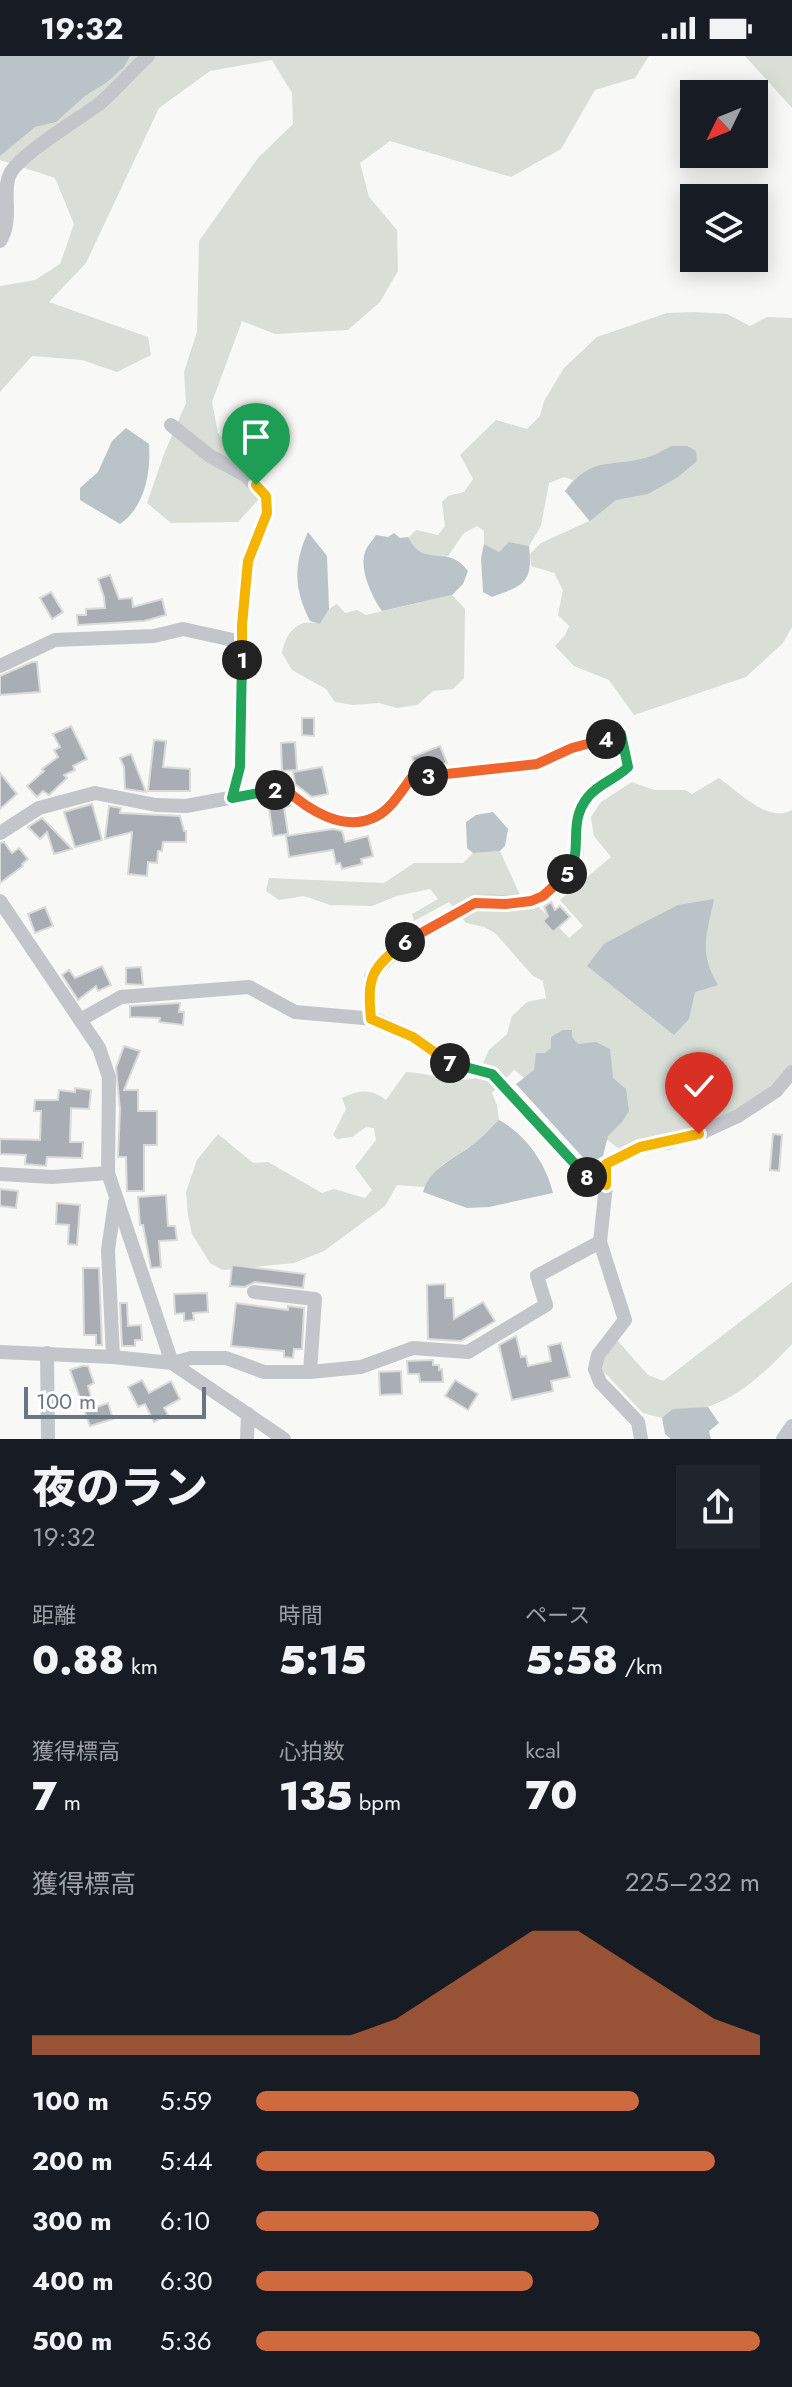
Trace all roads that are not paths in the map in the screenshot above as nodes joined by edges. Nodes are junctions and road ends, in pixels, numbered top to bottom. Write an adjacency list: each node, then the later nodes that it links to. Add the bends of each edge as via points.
1 (148, 56): 2 (street, via 102,102 10,173 9,210)
2 (0, 241)
3 (171, 425): 4 (street, via 245,475 266,496 267,513 248,561)
4 (242, 642): 5 (street, via 183,629 154,636 55,640); 6 (street, via 240,767)
5 (0, 666)
6 (232, 798): 7 (street, via 156,805 95,793 39,808); 9 (street, via 284,788 317,814 361,820 377,816 412,777 537,764 621,734 628,767 586,798 577,816 570,872 531,901 475,903 412,937 371,977)
7 (0, 833)
8 (0, 901): 10 (street)
9 (371, 1019): 10 (street, via 295,1012 249,987 121,997); 14 (street, via 413,1037 449,1063 492,1074 587,1177)
10 (80, 1020): 12 (street, via 99,1048 109,1077)
11 (792, 1072): 14 (street, via 776,1091 738,1116 699,1134 640,1147 606,1164)
12 (108, 1173): 13 (street); 15 (street)
13 (0, 1174)
14 (606, 1185): 16 (street)
15 (116, 1197): 20 (street, via 108,1250); 21 (street)
16 (600, 1242): 22 (street, via 537,1276 546,1305 477,1348 413,1348 361,1367); 28 (street, via 625,1320 598,1355 595,1369 600,1382 638,1422)
17 (254, 1292): 22 (street, via 315,1299)
18 (0, 1352): 19 (street)
19 (47, 1353): 20 (street); 25 (street)
20 (113, 1357): 21 (street)
21 (172, 1363): 22 (street, via 226,1358 264,1372); 23 (street)
22 (310, 1372)
23 (248, 1414): 26 (street); 27 (street)
24 (792, 1426): 29 (street)
25 (48, 1439)
26 (247, 1439)
27 (284, 1439)
28 (641, 1439)
29 (783, 1439)

